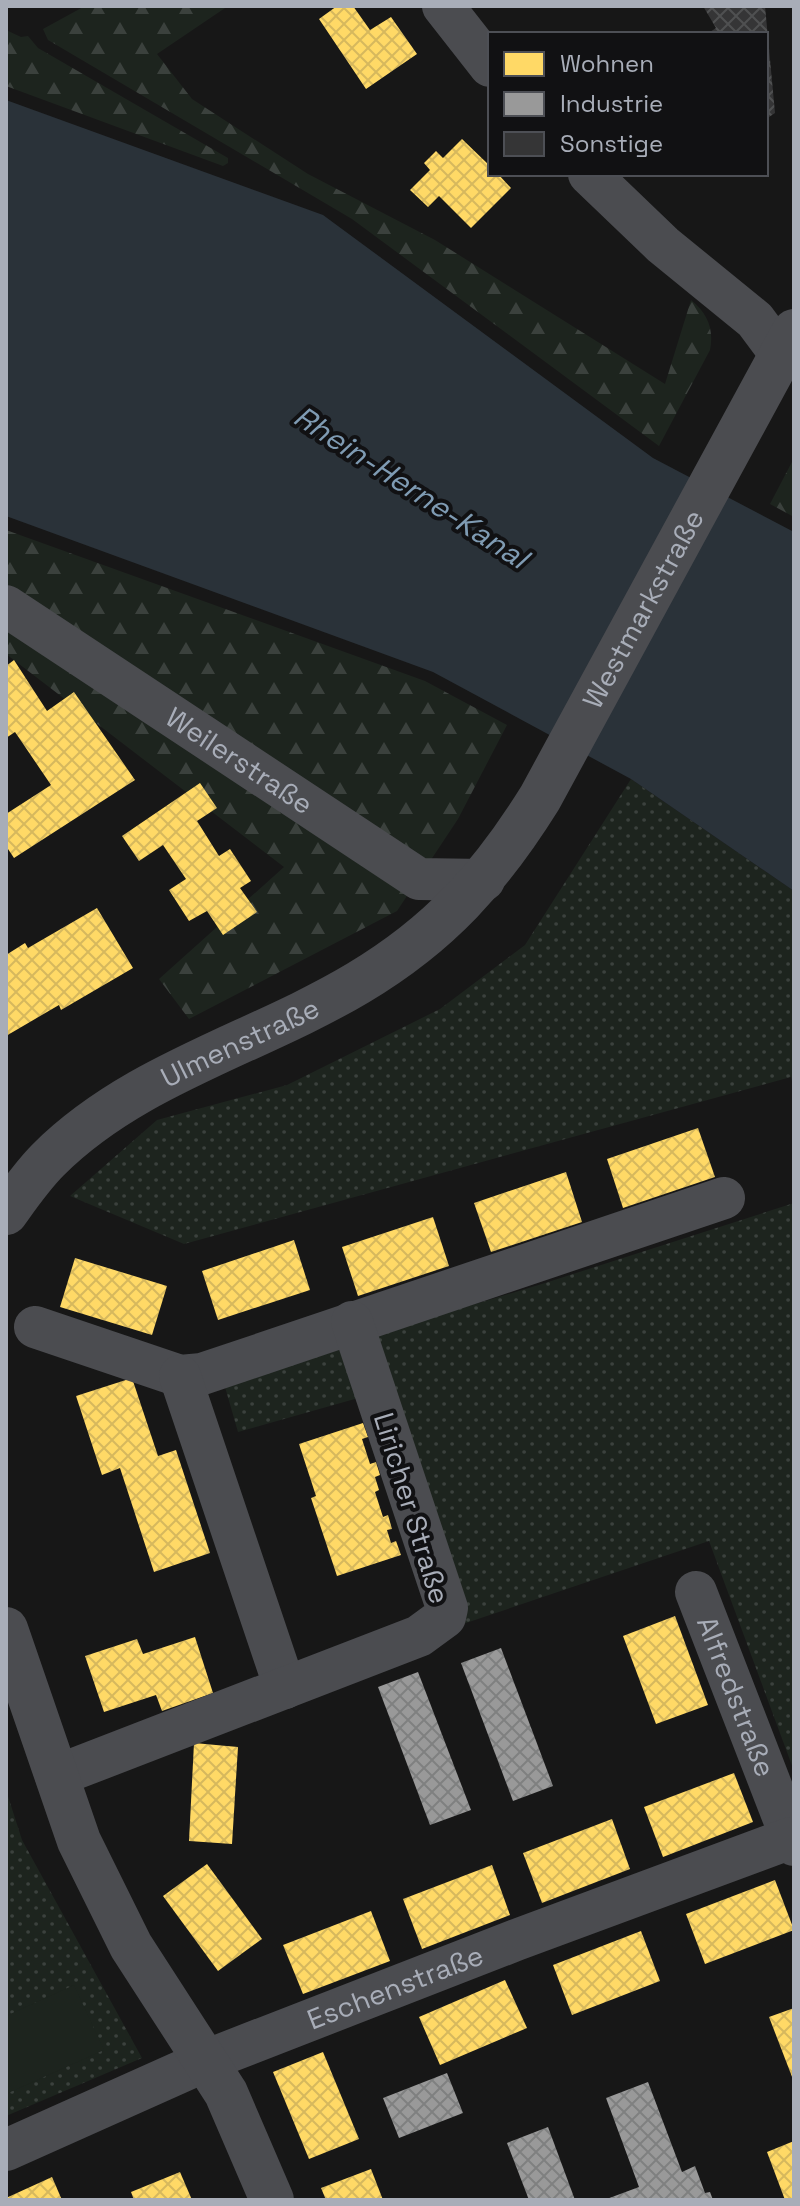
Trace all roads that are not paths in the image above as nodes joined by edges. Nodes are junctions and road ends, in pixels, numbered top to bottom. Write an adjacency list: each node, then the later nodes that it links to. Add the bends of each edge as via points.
1 (443, 6): 2 (street)
2 (488, 63)
3 (591, 176): 4 (street, via 663,245)
4 (787, 343): 6 (street, Westmarkstraße, via 559,762)
5 (6, 606): 6 (street, Weilerstraße, via 419,879)
6 (484, 880): 8 (street, Ulmenstraße, via 435,928 358,983 108,1111 48,1160)
7 (724, 1198): 9 (street)
8 (6, 1213)
9 (352, 1322): 11 (street, via 202,1374); 14 (street, Liricher Straße, via 447,1608 439,1623 419,1636)
10 (35, 1327): 11 (street)
11 (180, 1376): 14 (street)
12 (696, 1592): 16 (street, Alfredstraße)
13 (6, 1629): 15 (street)
14 (285, 1688): 15 (street, Liricher Straße)
15 (56, 1776): 17 (street, via 79,1841 131,1946)
16 (793, 1841): 17 (street, Eschenstraße, via 516,1940)
17 (205, 2061): 18 (street, Eschenstraße); 19 (street, via 226,2093)
18 (6, 2150)
19 (272, 2200)

